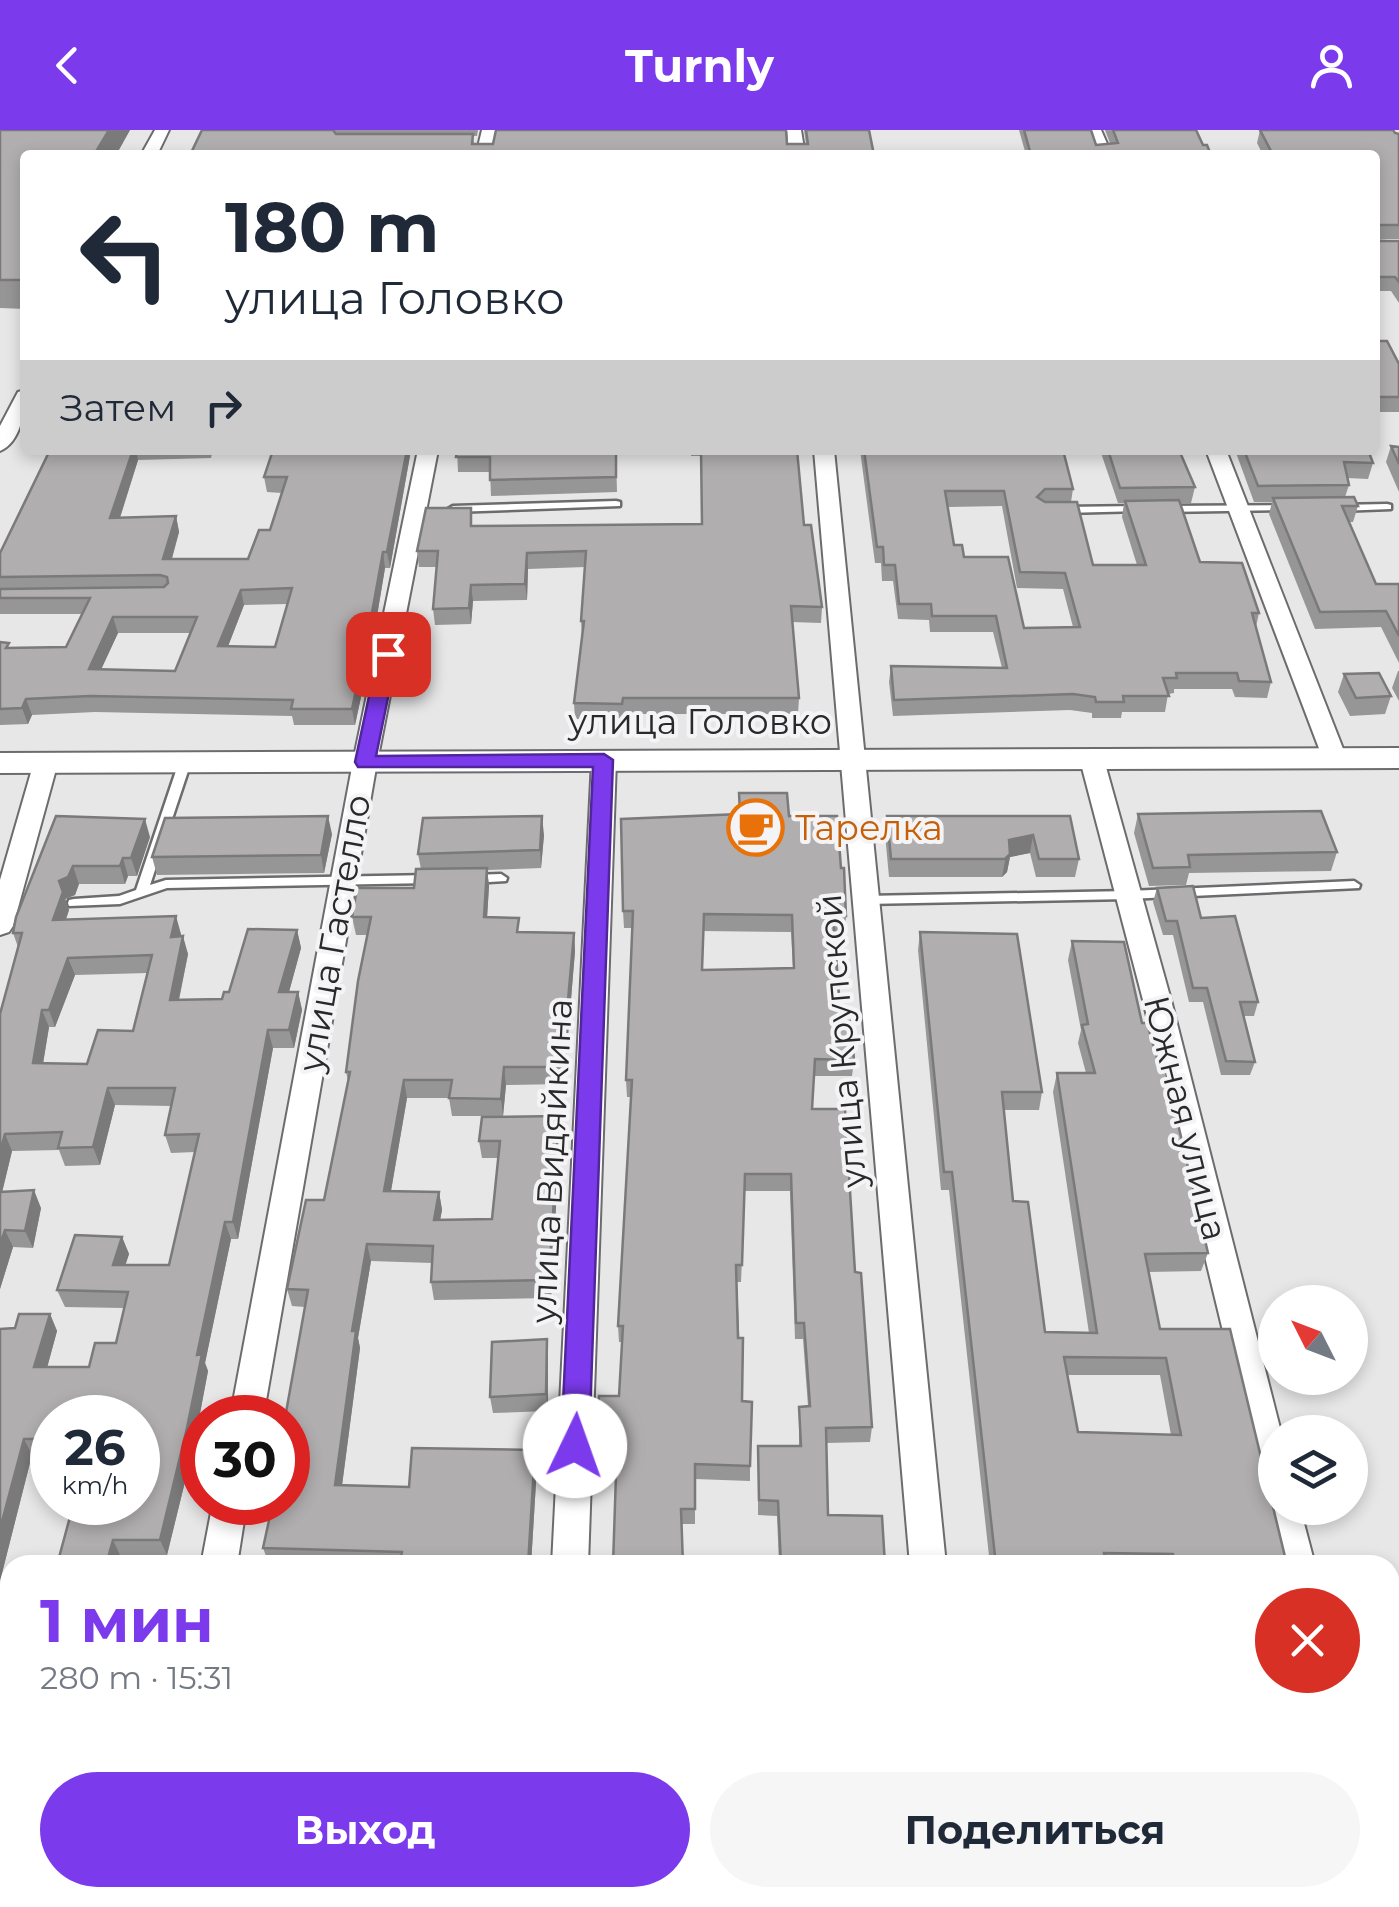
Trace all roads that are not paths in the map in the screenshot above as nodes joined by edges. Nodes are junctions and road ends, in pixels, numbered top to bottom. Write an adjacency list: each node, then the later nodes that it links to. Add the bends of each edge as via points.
1 (469, 142): 2 (lane)
2 (487, 142)
3 (20, 409): 4 (street)
4 (0, 446)
5 (427, 455): 13 (street, улица Гастелло)
6 (824, 455): 19 (street, улица Крупской)
7 (1218, 455): 10 (street)
8 (616, 504): 13 (lane)
9 (1387, 507): 12 (lane)
10 (1238, 508): 11 (lane); 14 (lane); 16 (street)
11 (1294, 508)
12 (1331, 508)
13 (417, 510): 22 (street, улица Гастелло)
14 (1044, 511)
15 (1399, 758): 16 (street, улица Головко)
16 (1334, 759): 18 (street, улица Головко)
17 (604, 760): 19 (street, улица Головко); 22 (street, улица Головко); 39 (street, улица Видяйкина)
18 (1092, 760): 19 (street, улица Головко); 30 (street, Южная улица)
19 (852, 761): 31 (street, улица Крупской)
20 (46, 762): 21 (street, улица Головко); 23 (street, улица Головко); 33 (street)
21 (185, 762): 22 (street, улица Головко); 29 (lane)
22 (365, 762): 27 (street, улица Гастелло)
23 (0, 763)
24 (501, 878): 26 (lane)
25 (442, 879): 27 (lane)
26 (462, 879)
27 (344, 881): 29 (lane, via 166,884); 34 (street, улица Гастелло)
28 (1354, 885): 30 (lane)
29 (141, 893): 32 (lane)
30 (1128, 895): 31 (lane); 35 (street, Южная улица)
31 (866, 900): 40 (street, улица Крупской)
32 (74, 904)
33 (0, 926)
34 (250, 1395)
35 (1260, 1415)
36 (226, 1525): 38 (street)
37 (1287, 1525): 41 (street)
38 (220, 1555)
39 (570, 1555)
40 (927, 1555)
41 (1295, 1555)

